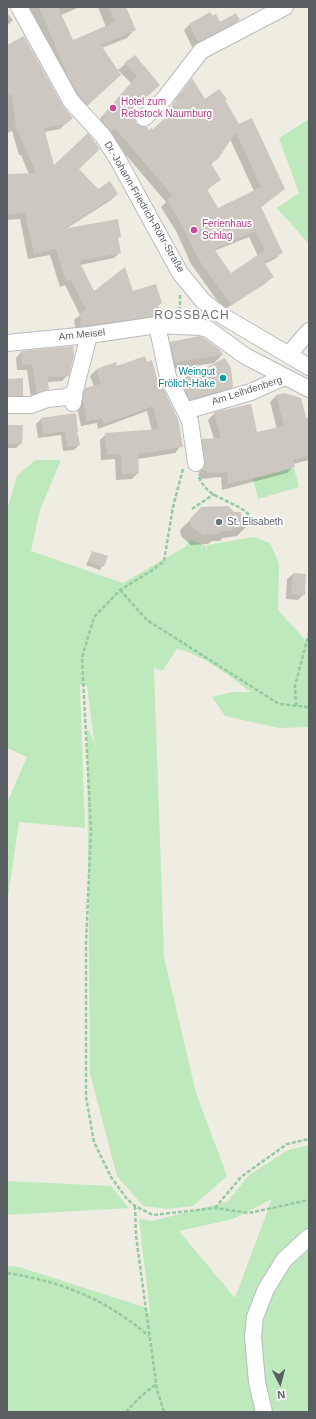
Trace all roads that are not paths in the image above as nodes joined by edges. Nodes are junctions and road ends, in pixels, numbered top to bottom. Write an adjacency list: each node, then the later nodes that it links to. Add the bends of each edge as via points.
1 (19, 7): 8 (street, Dr.-Johann-Friedrich-Röhr-Straße, via 67,96 103,136 118,158 180,273 203,302)
2 (285, 7): 3 (street, via 201,51 165,98)
3 (144, 118)
4 (157, 325): 6 (street, Am Meisel); 10 (street, Am Meisel, via 208,329 245,356); 13 (street, via 168,377)
5 (309, 331): 8 (street)
6 (90, 335): 7 (street, Am Meisel); 12 (street, via 74,398 47,399 31,406)
7 (7, 343)
8 (289, 354): 9 (street, Dr.-Johann-Friedrich-Röhr-Straße)
9 (309, 368)
10 (284, 378): 11 (street, Am Leihdenberg); 13 (street, Am Leihdenberg, via 251,392)
11 (309, 389)
12 (7, 405)
13 (185, 411): 14 (street, via 190,421)
14 (196, 464)
15 (309, 1237): 16 (street, via 284,1260 266,1289 255,1317 253,1337 257,1382)
16 (264, 1412)

